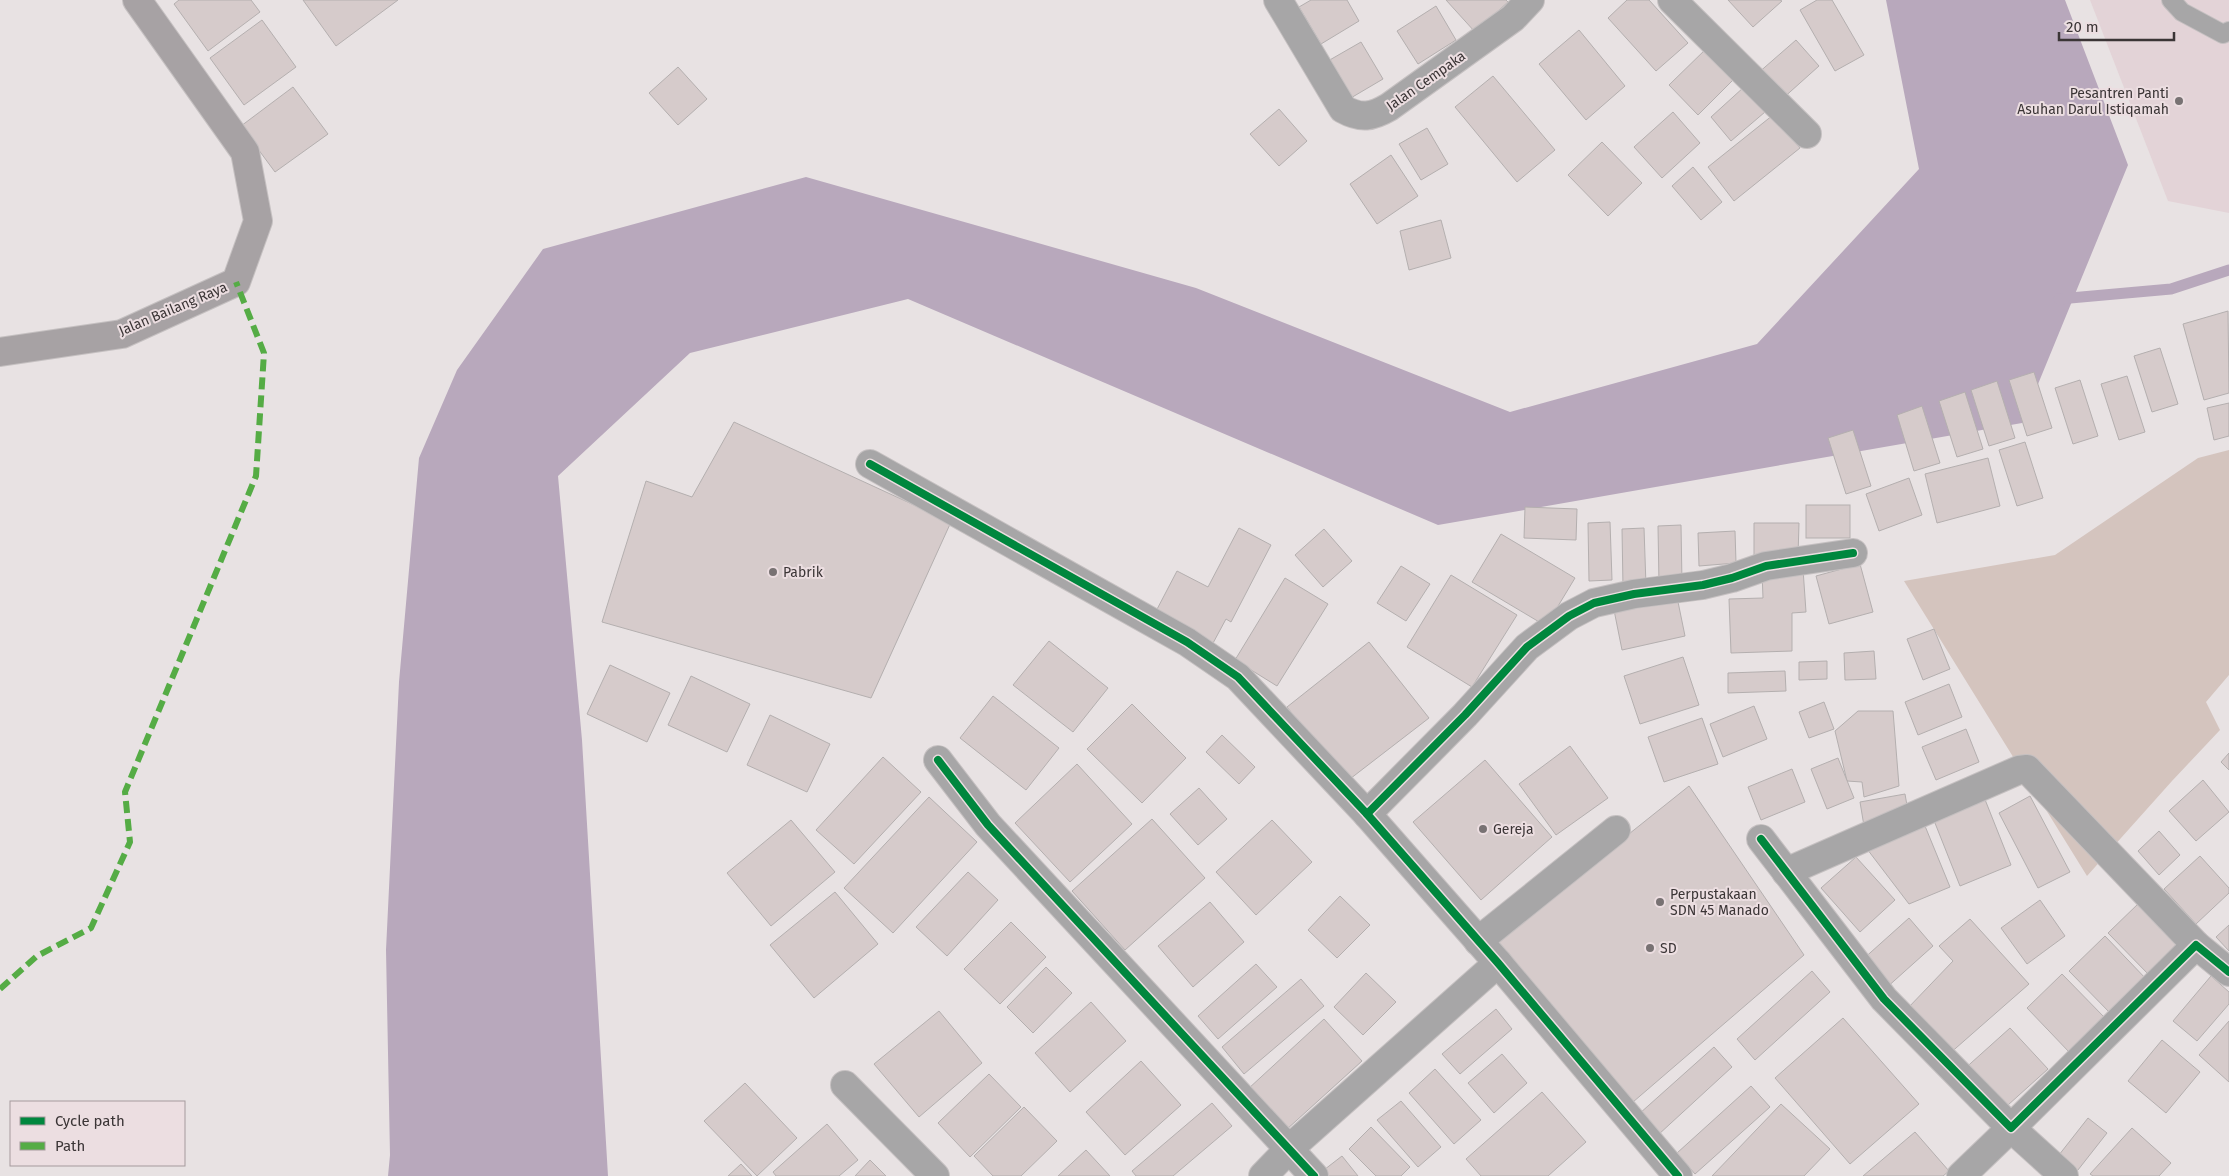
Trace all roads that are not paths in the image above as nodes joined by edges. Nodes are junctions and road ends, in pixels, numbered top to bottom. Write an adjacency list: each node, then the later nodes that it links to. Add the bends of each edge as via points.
1 (137, 0): 8 (highway, Jalan Bailang Raya, via 245,152 258,221 236,282 122,334)
2 (1278, 0): 3 (street, Jalan Cempaka, via 1343,109 1366,117 1389,107 1513,18)
3 (1530, 0)
4 (1672, 0): 7 (street)
5 (2171, 0): 6 (lane, via 2182,12 2222,34)
6 (2229, 31)
7 (1807, 134)
8 (0, 352)
9 (870, 464): 12 (street, via 1187,642 1238,677)
10 (1854, 553): 12 (street, via 1766,566 1703,585 1634,594 1594,603 1569,616 1527,647)
11 (938, 760): 22 (street, via 988,825)
12 (1367, 814): 16 (street)
13 (1616, 830): 16 (street)
14 (1761, 839): 15 (street)
15 (1786, 872): 17 (street, via 2019,770 2028,769); 21 (street, via 1884,998)
16 (1478, 941): 18 (street)
17 (2196, 945): 19 (street); 21 (street)
18 (1498, 963): 22 (street); 26 (street)
19 (2229, 972)
20 (845, 1085): 23 (street)
21 (2011, 1128): 27 (street); 28 (street)
22 (1290, 1148): 24 (street); 25 (street)
23 (935, 1176)
24 (1263, 1176)
25 (1314, 1176)
26 (1678, 1176)
27 (1961, 1176)
28 (2064, 1176)

